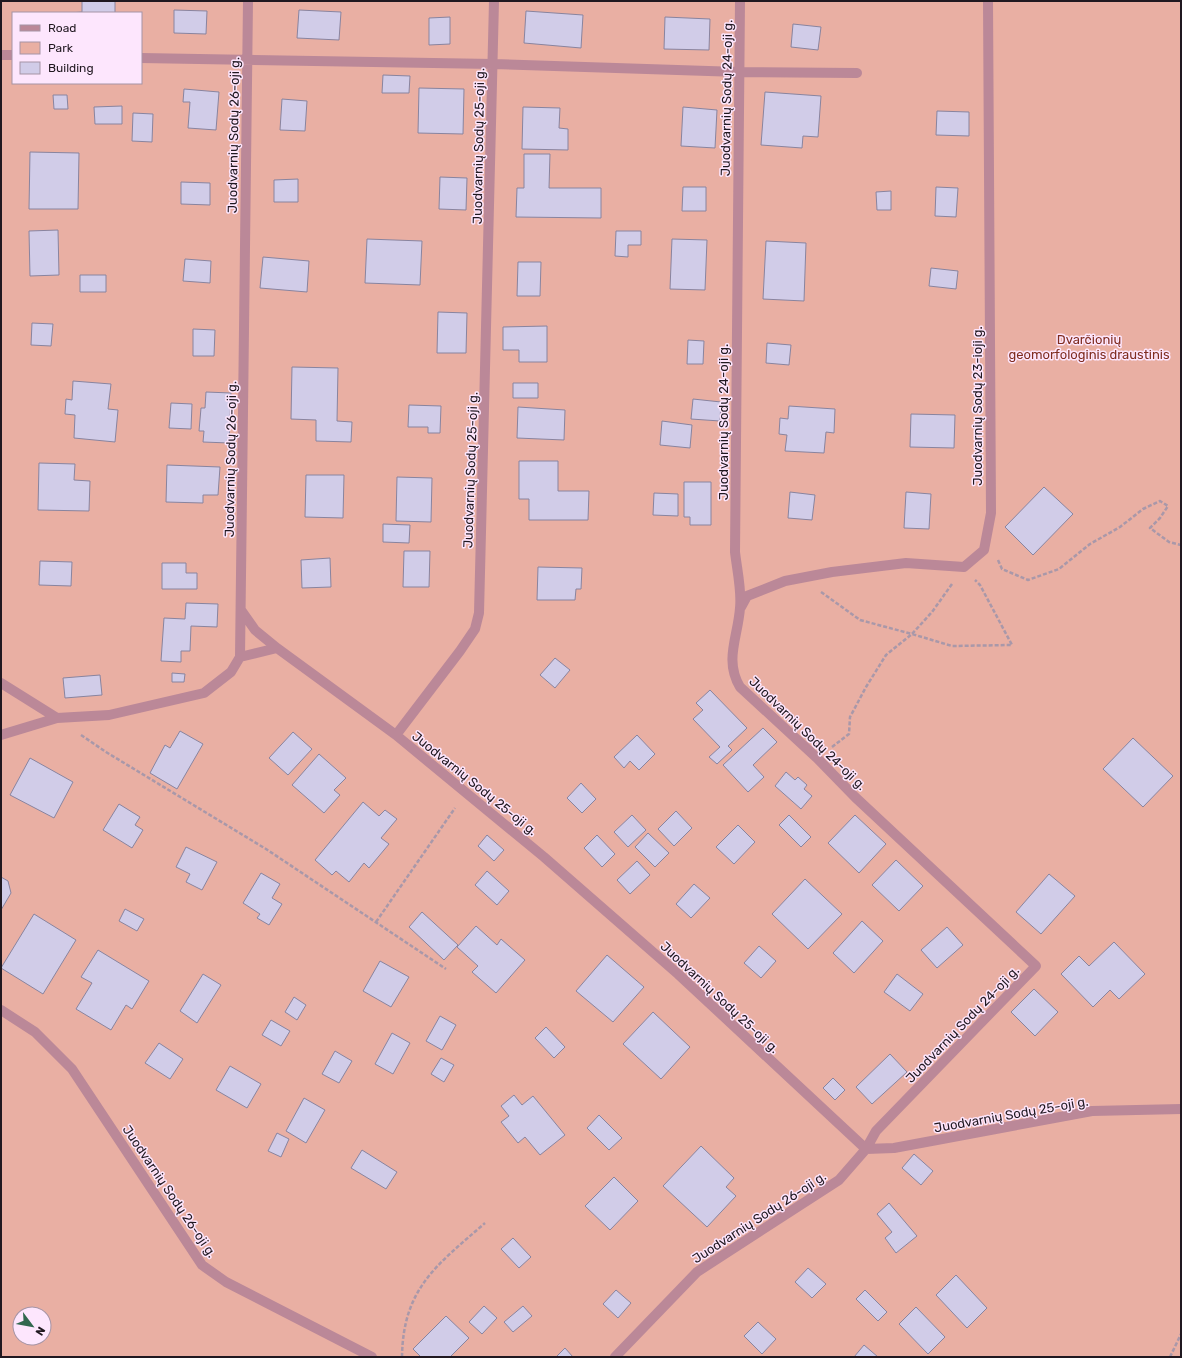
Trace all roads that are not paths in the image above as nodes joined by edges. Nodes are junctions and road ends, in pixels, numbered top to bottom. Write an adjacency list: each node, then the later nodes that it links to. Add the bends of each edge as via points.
1 (248, 1): 8 (street, Juodvarnių Sodų 26-oji g.)
2 (494, 1): 9 (street, Juodvarnių Sodų 25-oji g.)
3 (740, 1): 10 (street, Juodvarnių Sodų 24-oji g.)
4 (988, 1): 12 (street, Juodvarnių Sodų 23-ioji g., via 991,513 984,550 964,567 906,564 832,572 785,581 747,596)
5 (1, 55): 6 (street)
6 (12, 55)
7 (142, 58): 8 (street)
8 (247, 61): 9 (street); 13 (street, Juodvarnių Sodų 26-oji g.)
9 (493, 64): 10 (street); 19 (street, Juodvarnių Sodų 25-oji g., via 479,613 476,629)
10 (739, 72): 11 (street); 12 (street, Juodvarnių Sodų 24-oji g., via 735,552)
11 (857, 73)
12 (741, 607): 22 (street, Juodvarnių Sodų 24-oji g., via 732,654 734,675 740,687 1036,966 876,1131)
13 (241, 610): 14 (street, via 255,630); 15 (street, Juodvarnių Sodų 26-oji g.)
14 (277, 648): 15 (street); 19 (street)
15 (240, 657): 17 (street, via 231,672 204,693 109,715)
16 (1, 683): 17 (street)
17 (57, 718): 18 (street)
18 (1, 735)
19 (396, 735): 22 (street, Juodvarnių Sodų 25-oji g., via 544,857 678,974)
20 (1, 1010): 23 (street, Juodvarnių Sodų 26-oji g., via 35,1032 72,1069 202,1265 226,1282)
21 (1181, 1110): 22 (street, Juodvarnių Sodų 25-oji g., via 1092,1111 894,1148)
22 (866, 1149): 24 (street, Juodvarnių Sodų 26-oji g., via 839,1180 697,1272)
23 (372, 1357)
24 (615, 1357)

